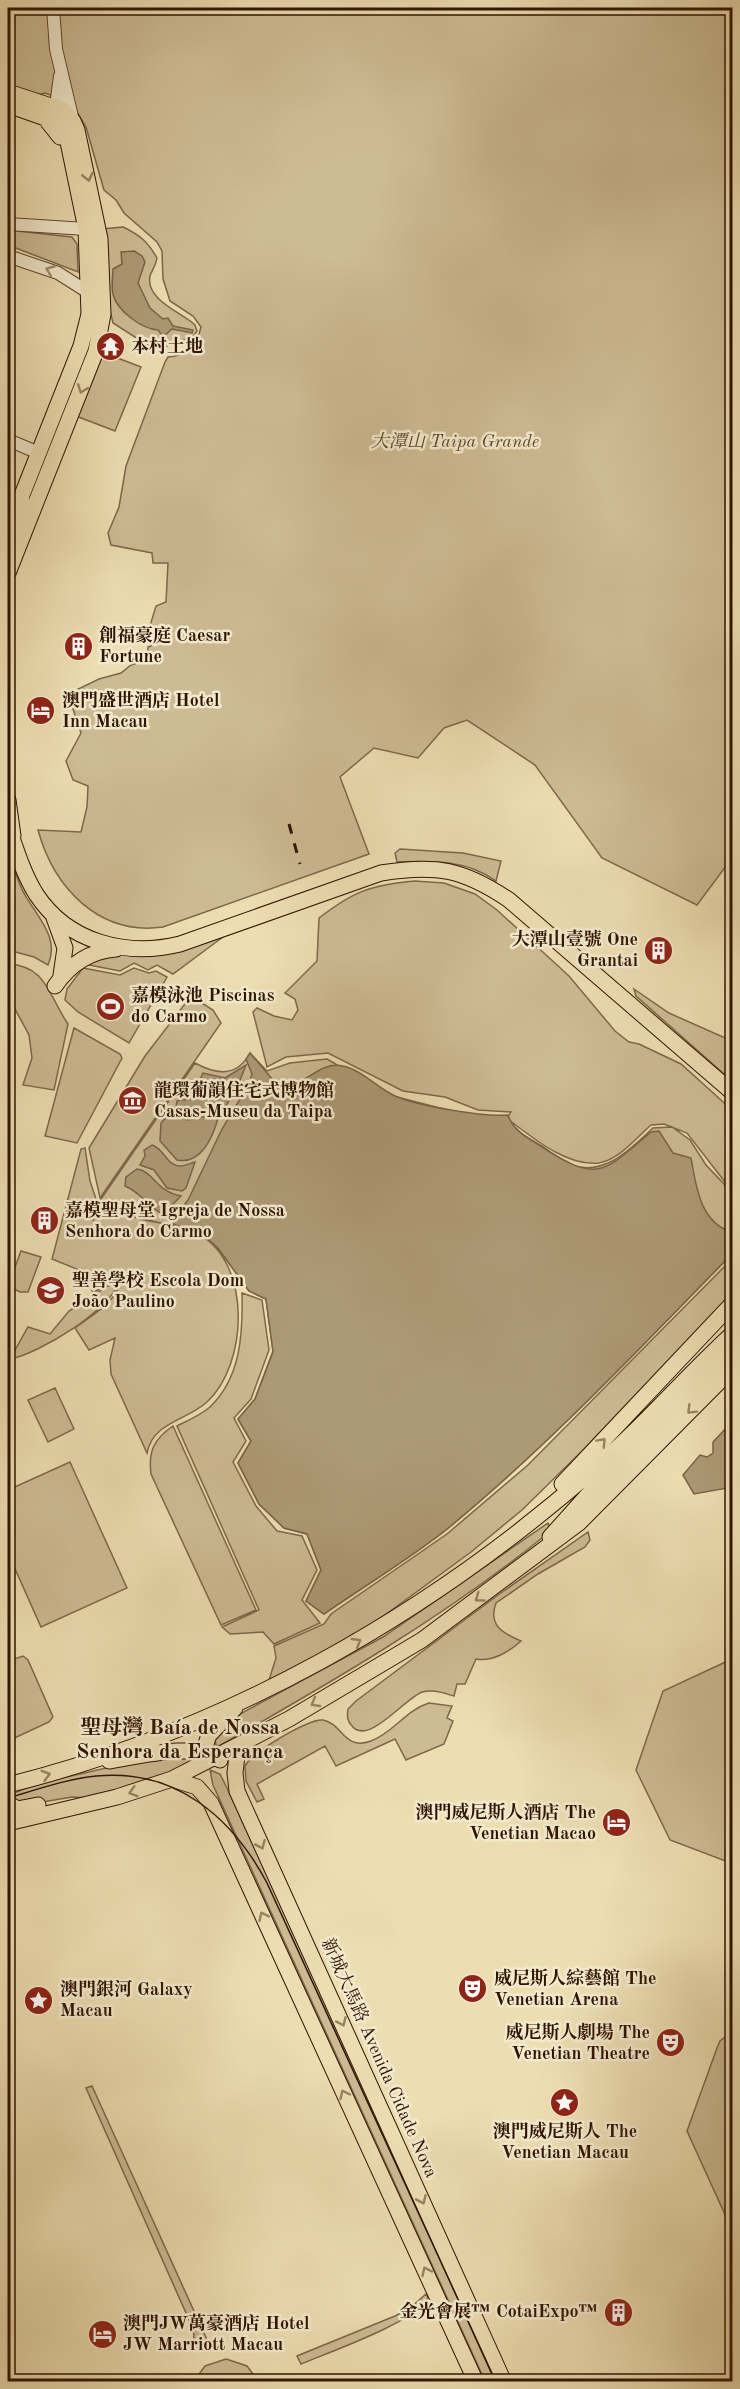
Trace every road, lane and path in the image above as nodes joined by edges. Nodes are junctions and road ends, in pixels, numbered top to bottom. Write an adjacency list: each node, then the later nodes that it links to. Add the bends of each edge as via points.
1 (53, 8): 2 (street)
2 (60, 72): 5 (street); 6 (street)
3 (8, 92): 5 (main road)
4 (8, 105): 7 (main road, via 45,118)
5 (56, 106): 6 (main road); 7 (main road)
6 (73, 121): 10 (main road, one-way to 10, via 90,183)
7 (68, 150): 9 (main road)
8 (8, 224): 9 (street)
9 (86, 229): 10 (main road); 12 (main road)
10 (100, 253): 13 (main road, one-way to 13, via 101,334)
11 (8, 256): 12 (street, one-way to 11, via 58,273)
12 (88, 292): 15 (main road, via 86,329)
13 (72, 415): 15 (main road, via 54,450); 17 (main road)
14 (8, 440): 15 (street)
15 (39, 453): 16 (main road, via 22,495 18,529)
16 (8, 556)
17 (8, 573)
18 (8, 800): 20 (main road)
19 (8, 826): 20 (main road)
20 (15, 847): 21 (main road, via 30,884)
21 (51, 912): 22 (main road, via 81,935); 22 (main road, via 65,953 63,970 55,986 71,967 87,957 104,950)
22 (128, 949): 23 (main road, via 180,944 381,873 414,869 462,873 509,900)
23 (732, 1092)
24 (732, 1304): 28 (main road, one-way to 24)
25 (732, 1334): 28 (main road, via 593,1470)
26 (732, 1351): 29 (main road, via 602,1479)
27 (732, 1369): 29 (main road, one-way to 29, via 585,1517)
28 (518, 1530): 30 (main road, one-way to 28, via 351,1646)
29 (526, 1563): 31 (main road, one-way to 31, via 422,1640)
30 (249, 1697): 33 (main road, via 217,1725); 34 (main road)
31 (238, 1747): 32 (main road); 37 (main road, 新城大馬路 Avenida Cidade Nova)
32 (217, 1757): 33 (main road); 37 (main road)
33 (201, 1759): 34 (main road, via 154,1754); 35 (main road); 40 (main road)
34 (75, 1766): 36 (main road, one-way to 34)
35 (172, 1779): 39 (main road, one-way to 39); 40 (main road, via 197,1787)
36 (10, 1785)
37 (237, 1791): 43 (main road, 新城大馬路 Avenida Cidade Nova, one-way to 43)
38 (8, 1803): 39 (main road, via 17,1809 65,1800)
39 (92, 1803): 41 (main road)
40 (211, 1803): 42 (main road, one-way to 40)
41 (8, 1822)
42 (476, 2382)
43 (504, 2382)

